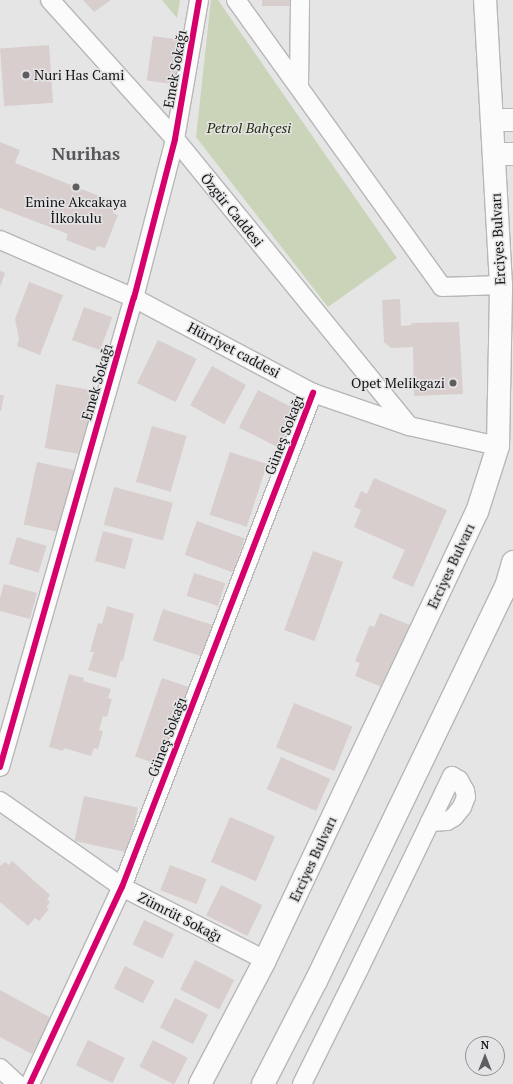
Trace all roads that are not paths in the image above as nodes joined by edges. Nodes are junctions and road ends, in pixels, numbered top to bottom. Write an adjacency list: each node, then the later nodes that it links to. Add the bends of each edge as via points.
1 (50, 0): 9 (street, Özgür Caddesi)
2 (199, 0): 9 (street, Emek Sokağı)
3 (236, 0): 6 (street)
4 (300, 0): 6 (street)
5 (485, 0): 7 (main road, Erciyes Bulvarı)
6 (298, 85): 12 (street, via 442,286)
7 (492, 120): 8 (main road); 10 (main road, Erciyes Bulvarı)
8 (513, 120)
9 (175, 140): 13 (street, Emek Sokağı); 15 (street, Özgür Caddesi)
10 (503, 154): 12 (main road, Erciyes Bulvarı)
11 (0, 240): 13 (street, Hürriyet caddesi)
12 (501, 285): 16 (main road, Erciyes Bulvarı)
13 (134, 298): 14 (street, Hürriyet caddesi); 18 (street, Emek Sokağı)
14 (313, 393): 15 (street, Hürriyet caddesi); 21 (street, Güneş Sokağı)
15 (409, 426): 16 (street, Hürriyet caddesi)
16 (498, 446): 22 (main road, Erciyes Bulvarı, via 477,512)
17 (513, 562): 27 (main road, via 506,587 316,981)
18 (0, 766)
19 (0, 801): 21 (street, Zümrüt Sokağı)
20 (430, 822): 28 (street)
21 (122, 887): 22 (street, Zümrüt Sokağı); 25 (street, Güneş Sokağı)
22 (265, 960): 26 (main road, Erciyes Bulvarı)
23 (0, 1068): 24 (street)
24 (17, 1084)
25 (30, 1084)
26 (200, 1084)
27 (263, 1084)
28 (302, 1084)

